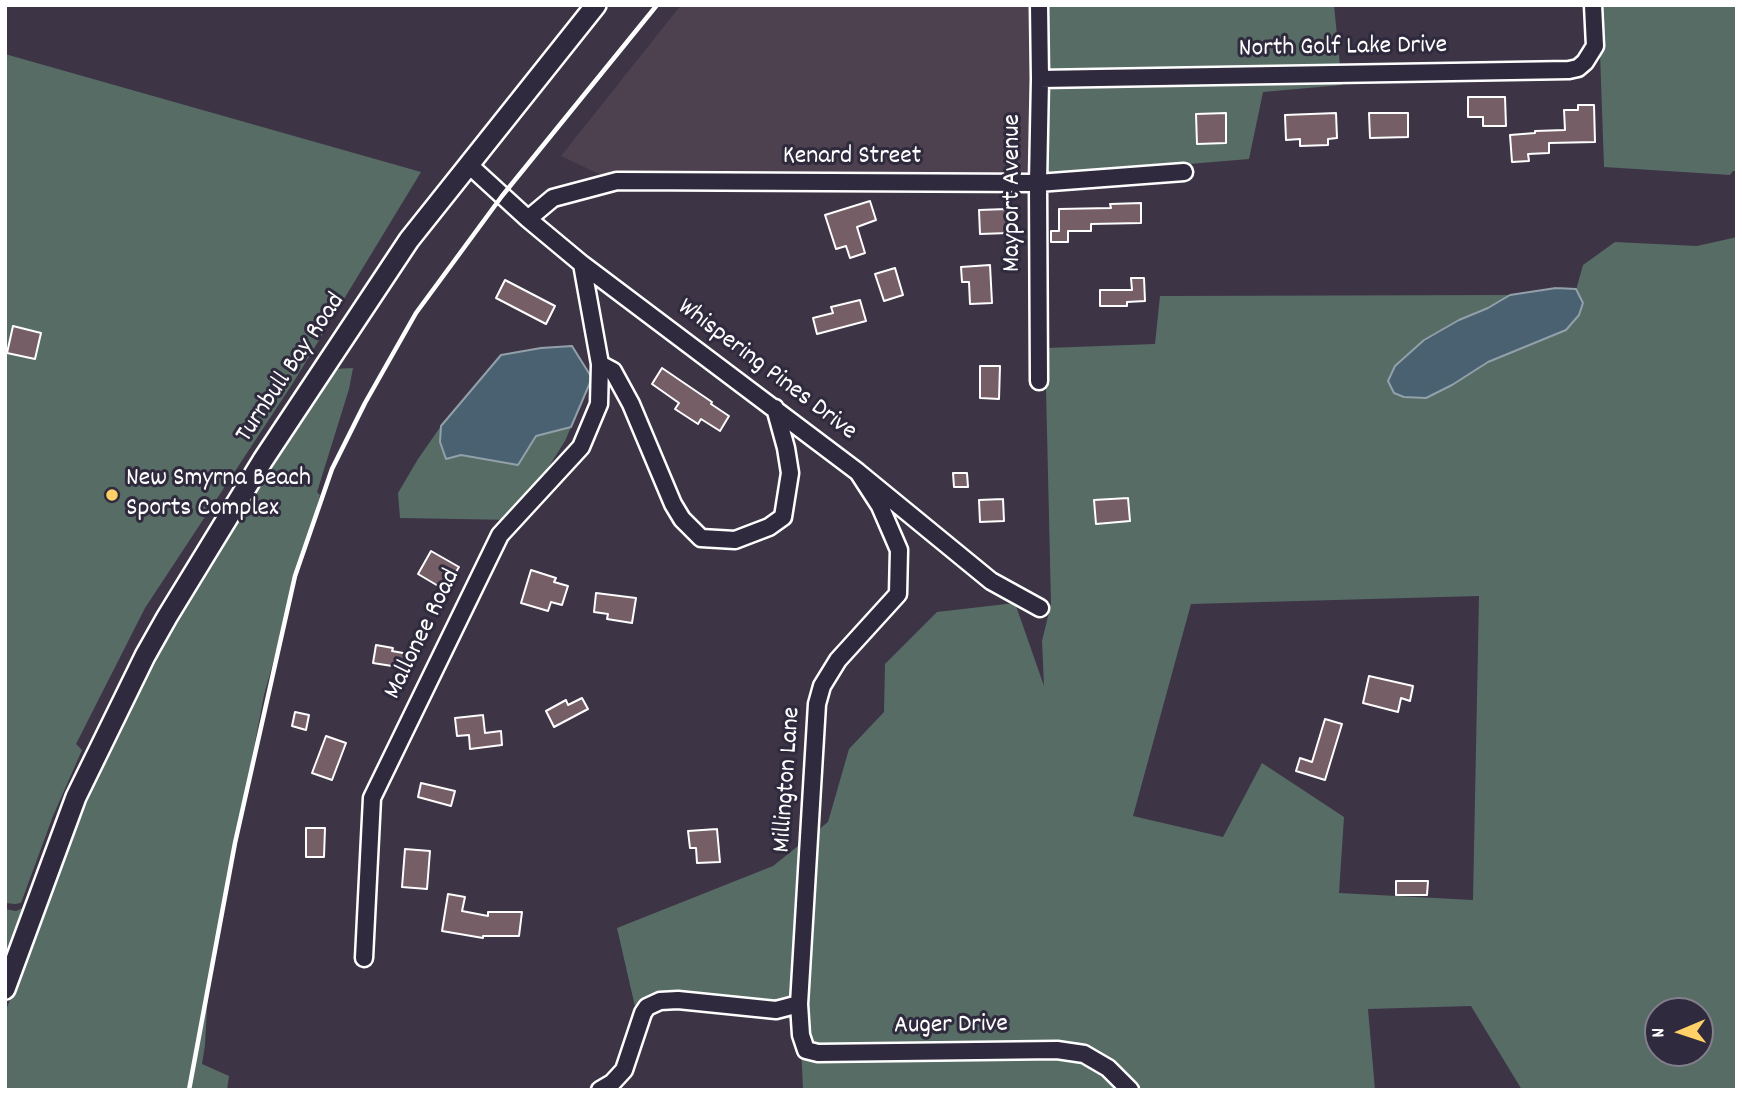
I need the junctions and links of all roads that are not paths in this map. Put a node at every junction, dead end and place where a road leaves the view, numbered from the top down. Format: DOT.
graph roads {
  1 [pos="596,5"];
  2 [pos="1039,5"];
  3 [pos="1593,5"];
  4 [pos="1040,79"];
  5 [pos="469,165"];
  6 [pos="1184,172"];
  7 [pos="1038,183"];
  8 [pos="528,219"];
  9 [pos="582,264"];
  10 [pos="600,364"];
  11 [pos="1039,381"];
  12 [pos="775,408"];
  13 [pos="859,472"];
  14 [pos="1040,608"];
  15 [pos="364,957"];
  16 [pos="5,989"];
  17 [pos="799,1004"];
  18 [pos="600,1090"];
  19 [pos="1130,1090"];
  1 -- 5 [label="street, Turnbull Bay Road"];
  2 -- 4 [label="street, Mayport Avenue"];
  3 -- 4 [label="street, North Golf Lake Drive"];
  4 -- 7 [label="street, Mayport Avenue"];
  5 -- 8 [label="street, Whispering Pines Drive"];
  5 -- 16 [label="street, Turnbull Bay Road"];
  6 -- 7 [label="street, Kenard Street"];
  7 -- 8 [label="street, Kenard Street"];
  7 -- 11 [label="street, Mayport Avenue"];
  8 -- 9 [label="street, Whispering Pines Drive"];
  9 -- 10 [label="street, Mallonee Road"];
  9 -- 12 [label="street, Whispering Pines Drive"];
  10 -- 12 [label="street"];
  10 -- 15 [label="street, Mallonee Road"];
  12 -- 13 [label="street, Whispering Pines Drive"];
  13 -- 14 [label="street, Whispering Pines Drive"];
  13 -- 17 [label="street, Millington Lane"];
  17 -- 18 [label="street"];
  17 -- 19 [label="street, Auger Drive"];
}
